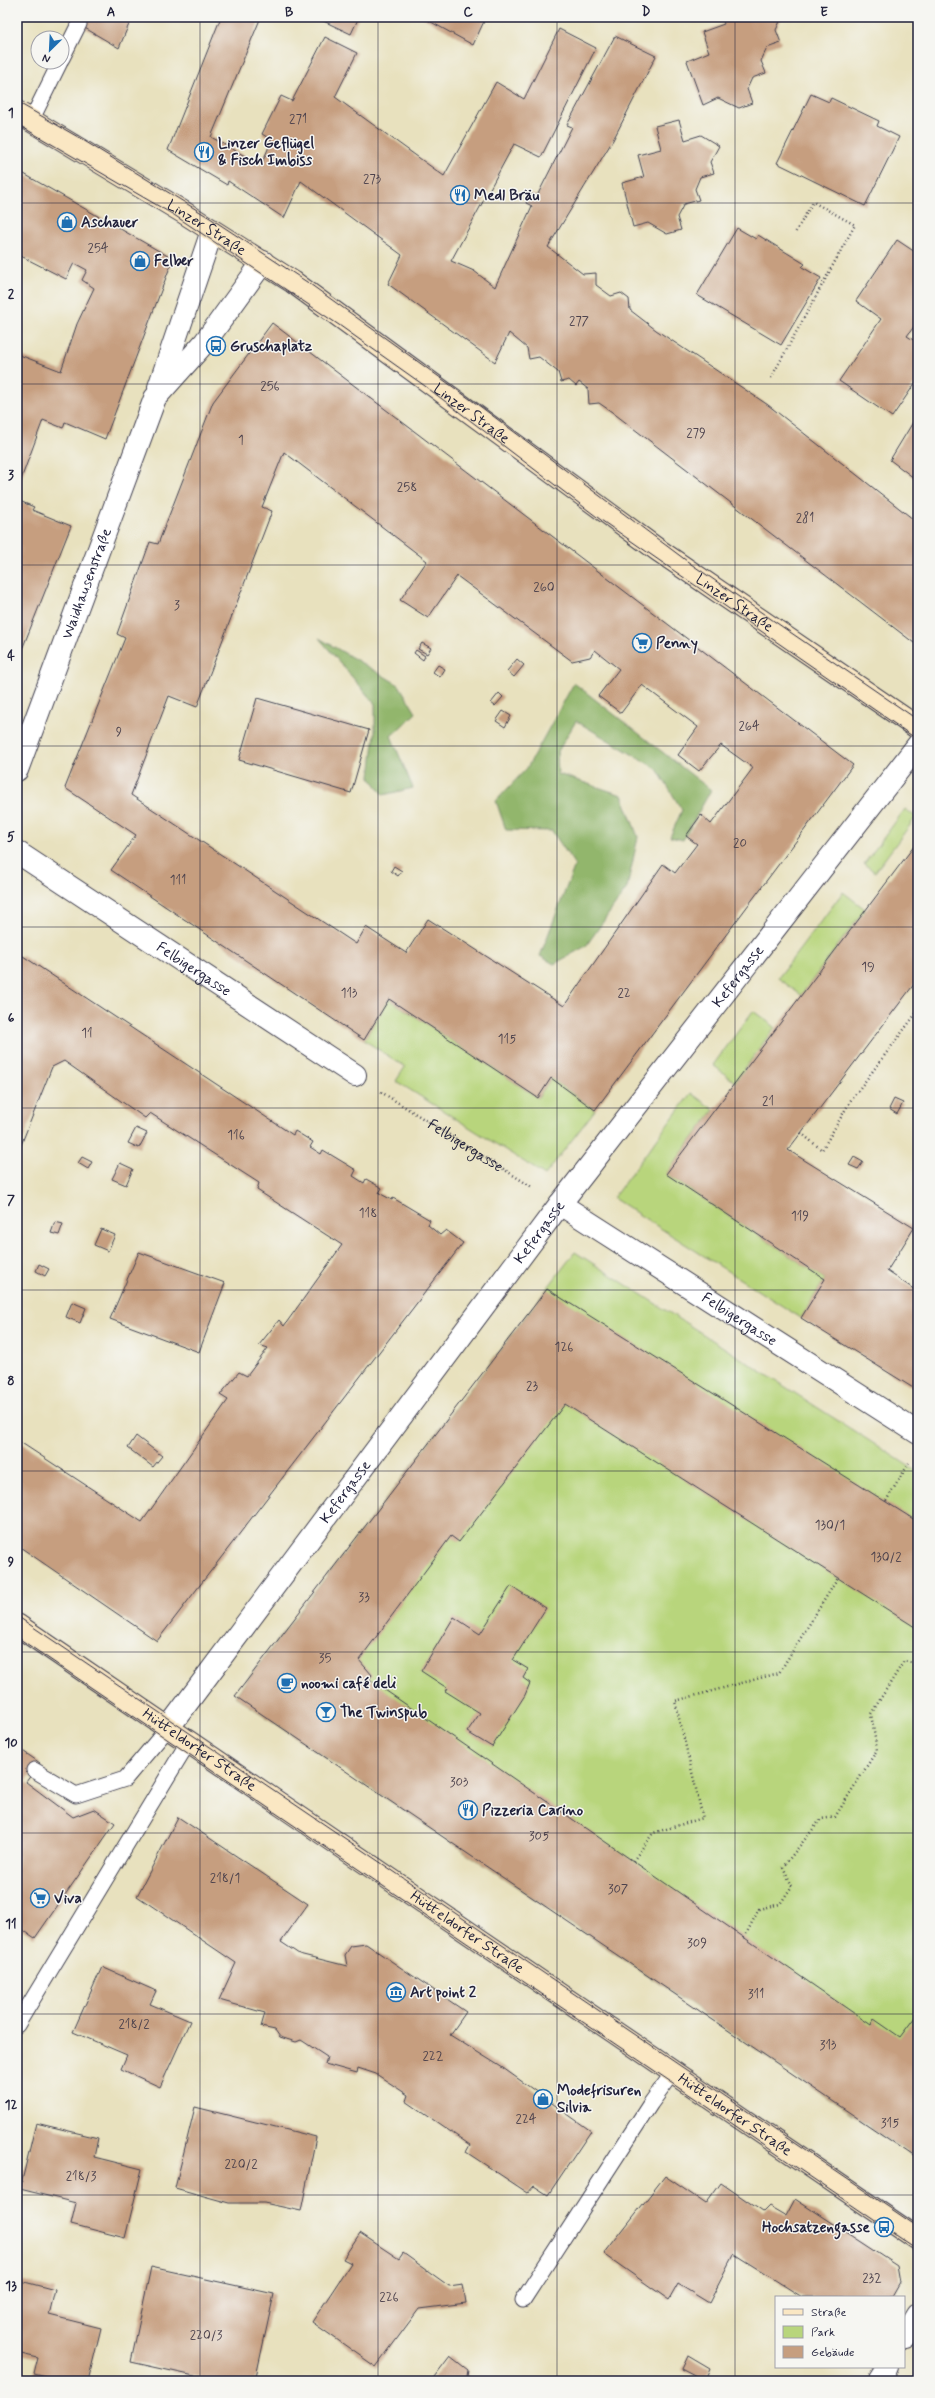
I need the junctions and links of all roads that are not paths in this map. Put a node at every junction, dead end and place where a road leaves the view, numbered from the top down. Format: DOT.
graph roads {
  1 [pos="79,24"];
  2 [pos="70,42"];
  3 [pos="55,70"];
  4 [pos="24,116"];
  5 [pos="212,231"];
  6 [pos="263,262"];
  7 [pos="155,398"];
  8 [pos="918,728"];
  9 [pos="918,745"];
  10 [pos="17,770"];
  11 [pos="17,852"];
  12 [pos="355,1075"];
  13 [pos="560,1204"];
  14 [pos="918,1433"];
  15 [pos="17,1625"];
  16 [pos="169,1727"];
  17 [pos="189,1741"];
  18 [pos="34,1770"];
  19 [pos="17,2025"];
  20 [pos="673,2073"];
  21 [pos="918,2239"];
  22 [pos="523,2300"];
  23 [pos="918,2314"];
  24 [pos="905,2336"];
  25 [pos="886,2368"];
  26 [pos="878,2381"];
  1 -- 2 [label="lane"];
  3 -- 4 [label="lane"];
  4 -- 5 [label="main road, Linzer Straße"];
  5 -- 6 [label="main road, Linzer Straße"];
  5 -- 7 [label="street, Waidhausenstraße"];
  6 -- 7 [label="street, Waidhausenstraße"];
  6 -- 8 [label="main road, Linzer Straße"];
  7 -- 10 [label="street, Waidhausenstraße"];
  9 -- 13 [label="street, Kefergasse"];
  11 -- 12 [label="street, Felbigergasse"];
  13 -- 14 [label="street, Felbigergasse"];
  13 -- 16 [label="street, Kefergasse"];
  15 -- 16 [label="main road, Hütteldorfer Straße"];
  16 -- 17 [label="main road, Hütteldorfer Straße"];
  16 -- 18 [label="lane"];
  17 -- 19 [label="lane"];
  17 -- 20 [label="main road, Hütteldorfer Straße"];
  20 -- 21 [label="main road, Hütteldorfer Straße"];
  20 -- 22 [label="lane"];
  23 -- 24 [label="street"];
  25 -- 26 [label="street"];
}
